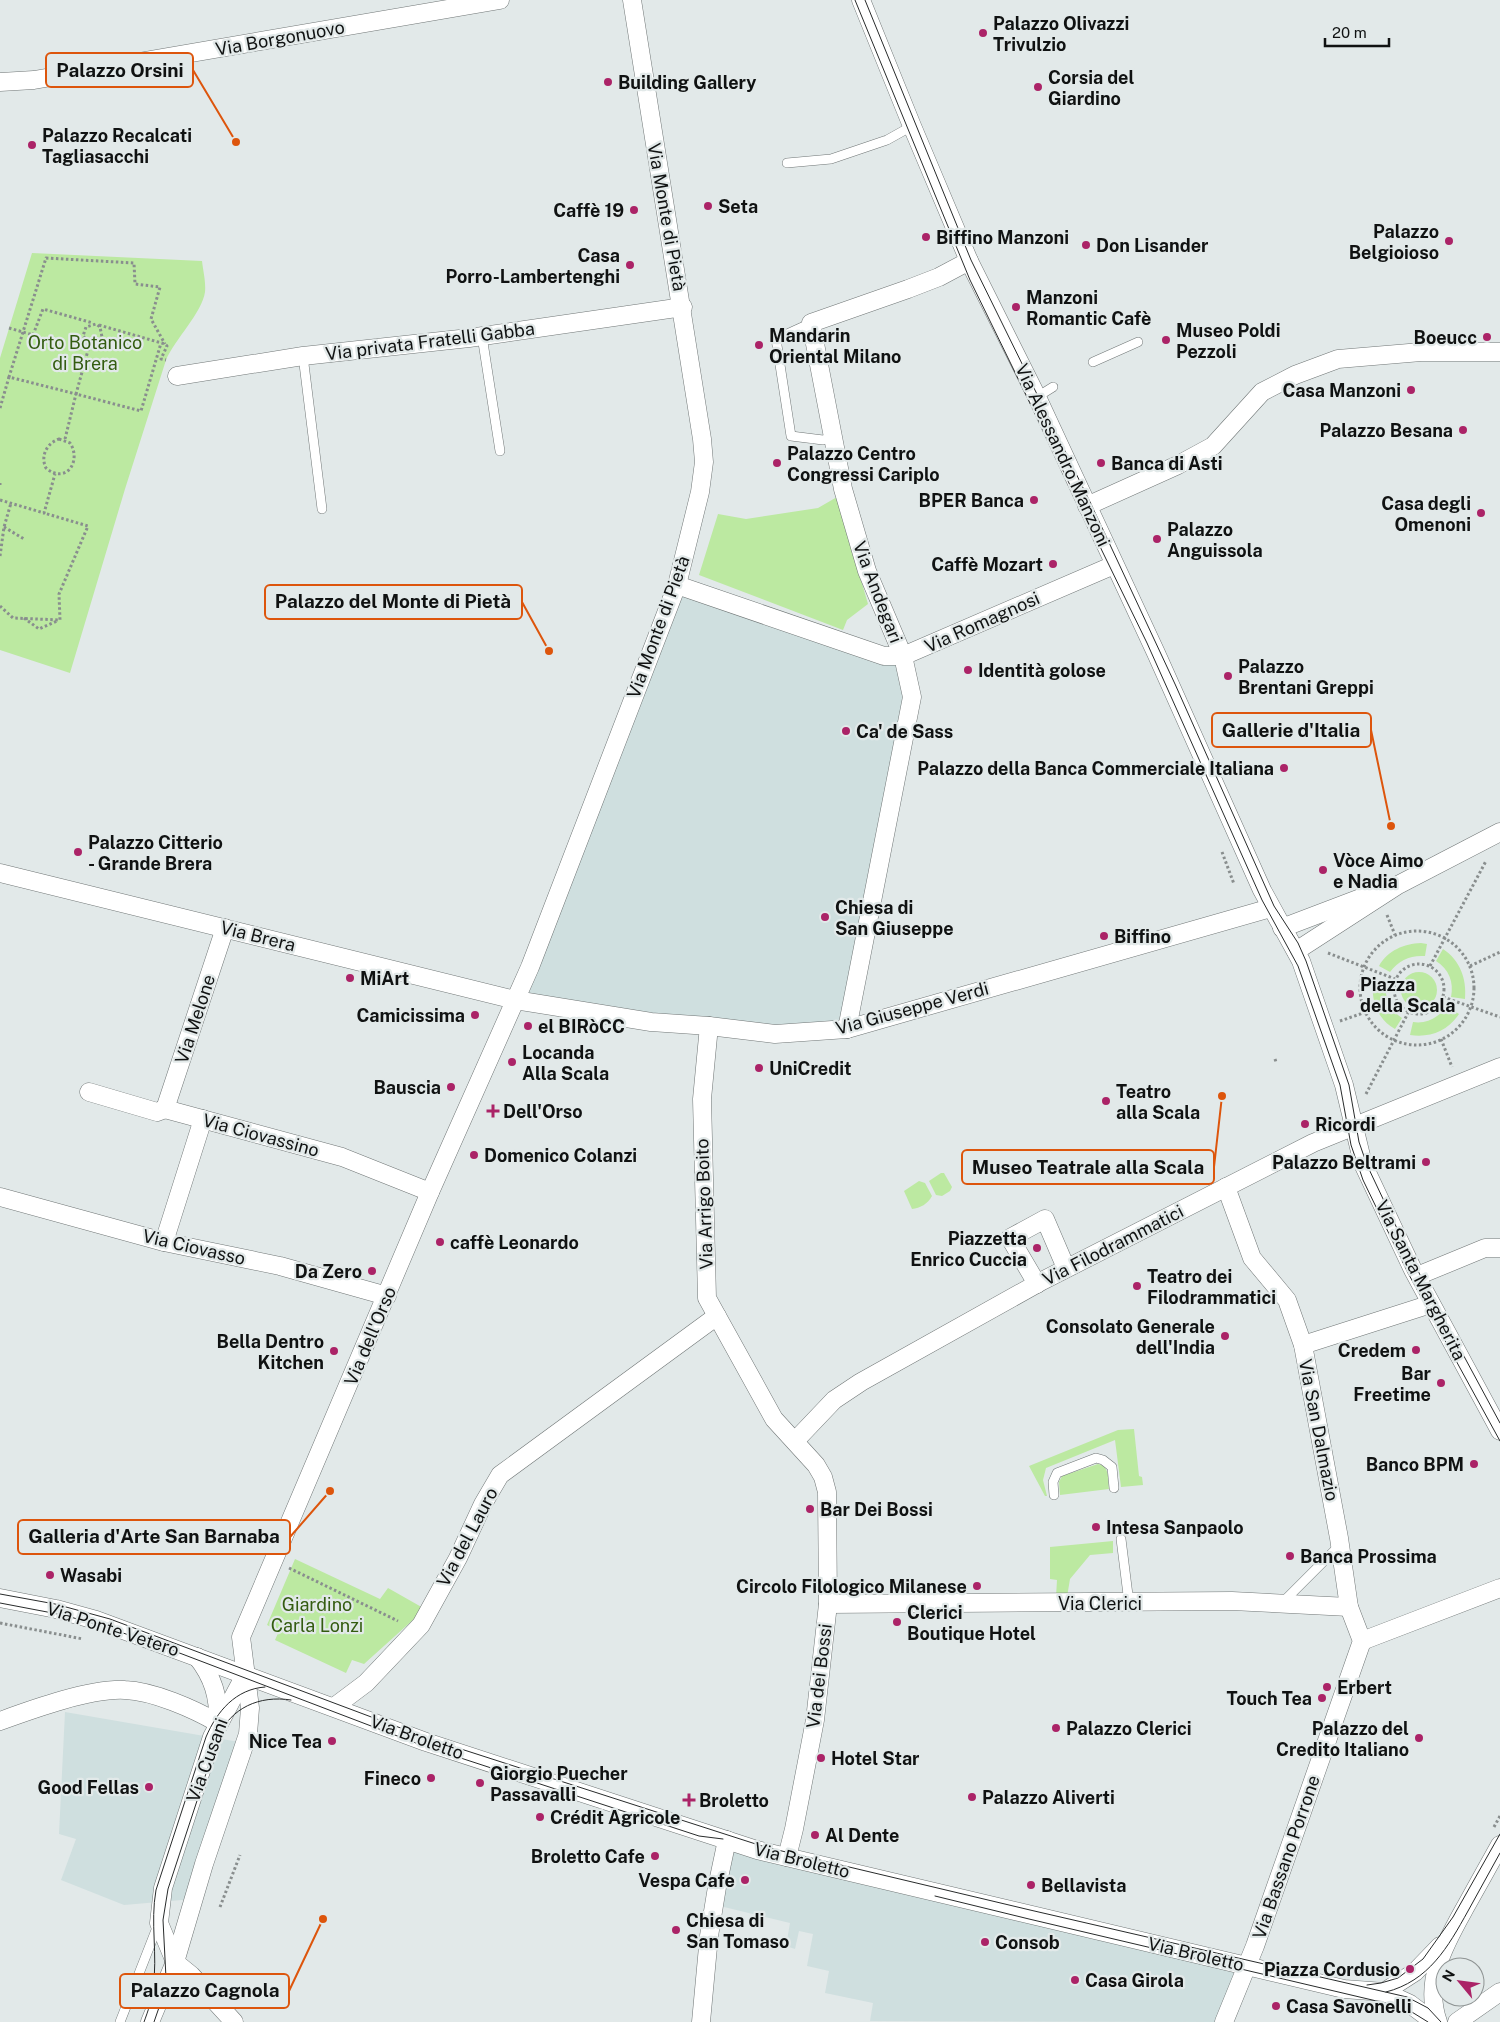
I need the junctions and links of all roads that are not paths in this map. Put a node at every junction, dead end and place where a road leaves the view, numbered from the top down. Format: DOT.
graph roads {
  1 [pos="500,0"];
  2 [pos="632,0"];
  3 [pos="861,0"];
  4 [pos="0,82"];
  5 [pos="912,126"];
  6 [pos="787,163"];
  7 [pos="969,261"];
  8 [pos="682,307"];
  9 [pos="811,323"];
  10 [pos="482,336"];
  11 [pos="1138,342"];
  12 [pos="1500,352"];
  13 [pos="303,356"];
  14 [pos="1093,362"];
  15 [pos="177,376"];
  16 [pos="1053,387"];
  17 [pos="1038,397"];
  18 [pos="833,437"];
  19 [pos="500,451"];
  20 [pos="1086,506"];
  21 [pos="322,509"];
  22 [pos="1114,565"];
  23 [pos="677,585"];
  24 [pos="903,656"];
  25 [pos="1493,836"];
  26 [pos="1,876"];
  27 [pos="1398,885"];
  28 [pos="1271,908"];
  29 [pos="225,928"];
  30 [pos="1282,928"];
  31 [pos="1296,951"];
  32 [pos="515,1000"];
  33 [pos="709,1026"];
  34 [pos="847,1029"];
  35 [pos="1500,1067"];
  36 [pos="89,1092"];
  37 [pos="165,1110"];
  38 [pos="203,1119"];
  39 [pos="1353,1126"];
  40 [pos="1226,1186"];
  41 [pos="430,1192"];
  42 [pos="0,1197"];
  43 [pos="164,1242"];
  44 [pos="1500,1248"];
  45 [pos="1066,1268"];
  46 [pos="1417,1276"];
  47 [pos="1037,1284"];
  48 [pos="387,1296"];
  49 [pos="1431,1304"];
  50 [pos="717,1316"];
  51 [pos="1303,1345"];
  52 [pos="1500,1431"];
  53 [pos="794,1441"];
  54 [pos="1114,1488"];
  55 [pos="827,1492"];
  56 [pos="1054,1495"];
  57 [pos="1121,1539"];
  58 [pos="1340,1545"];
  59 [pos="1500,1588"];
  60 [pos="0,1598"];
  61 [pos="1129,1603"];
  62 [pos="1282,1603"];
  63 [pos="828,1604"];
  64 [pos="1349,1607"];
  65 [pos="1362,1641"];
  66 [pos="197,1657"];
  67 [pos="245,1676"];
  68 [pos="334,1708"];
  69 [pos="0,1721"];
  70 [pos="218,1723"];
  71 [pos="727,1840"];
  72 [pos="1500,1845"];
  73 [pos="787,1857"];
  74 [pos="1459,1919"];
  75 [pos="159,1922"];
  76 [pos="174,1962"];
  77 [pos="1248,1966"];
  78 [pos="1379,1992"];
  79 [pos="1500,1992"];
  80 [pos="120,2022"];
  81 [pos="150,2022"];
  82 [pos="234,2022"];
  83 [pos="701,2022"];
  84 [pos="1224,2022"];
  85 [pos="1436,2022"];
  86 [pos="1457,2022"];
  1 -- 4 [label="street, Via Borgonuovo"];
  2 -- 8 [label="street, Via Monte di Pietà"];
  3 -- 5 [label="street, Via Alessandro Manzoni"];
  5 -- 6 [label="lane"];
  5 -- 7 [label="street, Via Alessandro Manzoni"];
  7 -- 9 [label="street"];
  7 -- 17 [label="street, Via Alessandro Manzoni"];
  8 -- 10 [label="street, Via privata Fratelli Gabba"];
  8 -- 23 [label="street, Via Monte di Pietà"];
  9 -- 18 [label="street, Via Andegari"];
  9 -- 18 [label="lane"];
  10 -- 13 [label="street, Via privata Fratelli Gabba"];
  10 -- 19 [label="lane"];
  11 -- 14 [label="lane"];
  12 -- 20 [label="street"];
  13 -- 15 [label="street, Via privata Fratelli Gabba"];
  13 -- 21 [label="lane"];
  16 -- 17 [label="lane"];
  17 -- 20 [label="street, Via Alessandro Manzoni"];
  18 -- 24 [label="street, Via Andegari"];
  20 -- 22 [label="street, Via Alessandro Manzoni"];
  22 -- 24 [label="street, Via Romagnosi"];
  22 -- 28 [label="street, Via Alessandro Manzoni"];
  23 -- 24 [label="street, Via Romagnosi"];
  23 -- 32 [label="street, Via Monte di Pietà"];
  24 -- 34 [label="street, Via Andegari"];
  25 -- 27 [label="street"];
  26 -- 29 [label="street, Via Brera"];
  27 -- 30 [label="street"];
  27 -- 31 [label="street"];
  28 -- 30 [label="street"];
  28 -- 34 [label="street, Via Giuseppe Verdi"];
  29 -- 32 [label="street, Via Brera"];
  29 -- 37 [label="street, Via Melone"];
  30 -- 31 [label="street"];
  31 -- 39 [label="street"];
  32 -- 33 [label="street, Via Giuseppe Verdi"];
  32 -- 41 [label="street, Via dell'Orso"];
  33 -- 34 [label="street, Via Giuseppe Verdi"];
  33 -- 50 [label="street, Via Arrigo Boito"];
  35 -- 39 [label="street"];
  36 -- 37 [label="street, Via Ciovassino"];
  37 -- 38 [label="street, Via Ciovassino"];
  38 -- 41 [label="street, Via Ciovassino"];
  38 -- 43 [label="street"];
  39 -- 40 [label="street, Via Filodrammatici"];
  39 -- 46 [label="street, Via Santa Margherita"];
  40 -- 45 [label="street, Via Filodrammatici"];
  40 -- 51 [label="street, Via San Dalmazio"];
  41 -- 48 [label="street, Via dell'Orso"];
  42 -- 43 [label="street, Via Ciovasso"];
  43 -- 48 [label="street, Via Ciovasso"];
  44 -- 46 [label="street"];
  45 -- 47 [label="street, Via Filodrammatici"];
  45 -- 47 [label="street"];
  46 -- 49 [label="street, Via Santa Margherita"];
  47 -- 53 [label="street, Via Filodrammatici"];
  48 -- 67 [label="street, Via dell'Orso"];
  49 -- 51 [label="street"];
  49 -- 52 [label="street, Via Santa Margherita"];
  50 -- 53 [label="street, Via Arrigo Boito"];
  50 -- 68 [label="street, Via del Lauro"];
  51 -- 58 [label="street, Via San Dalmazio"];
  53 -- 55 [label="street, Via Arrigo Boito"];
  54 -- 56 [label="lane"];
  55 -- 63 [label="street, Via dei Bossi"];
  57 -- 61 [label="lane"];
  58 -- 62 [label="lane"];
  58 -- 64 [label="street, Via San Dalmazio"];
  59 -- 65 [label="street"];
  60 -- 66 [label="street, Via Ponte Vetero"];
  61 -- 62 [label="street, Via Clerici"];
  61 -- 63 [label="street, Via Clerici"];
  62 -- 64 [label="street, Via Clerici"];
  63 -- 73 [label="street, Via dei Bossi"];
  64 -- 65 [label="street"];
  65 -- 77 [label="street, Via Bassano Porrone"];
  66 -- 67 [label="street, Via Ponte Vetero"];
  66 -- 70 [label="street, Via Ponte Vetero"];
  67 -- 68 [label="street, Via Broletto"];
  67 -- 70 [label="street, Via Cusani"];
  67 -- 76 [label="street, Via Cusani"];
  68 -- 71 [label="street, Via Broletto"];
  69 -- 70 [label="street"];
  70 -- 75 [label="street, Via Cusani"];
  71 -- 73 [label="street, Via Broletto"];
  71 -- 83 [label="street"];
  72 -- 74 [label="street"];
  73 -- 77 [label="street, Via Broletto"];
  74 -- 78 [label="street"];
  74 -- 85 [label="street"];
  75 -- 76 [label="street, Via Cusani"];
  75 -- 80 [label="lane"];
  76 -- 81 [label="street, Via Cusani"];
  76 -- 82 [label="street"];
  77 -- 78 [label="street, Via Broletto"];
  77 -- 84 [label="street, Via Bassano Porrone"];
  78 -- 85 [label="street"];
  79 -- 86 [label="street"];
}
